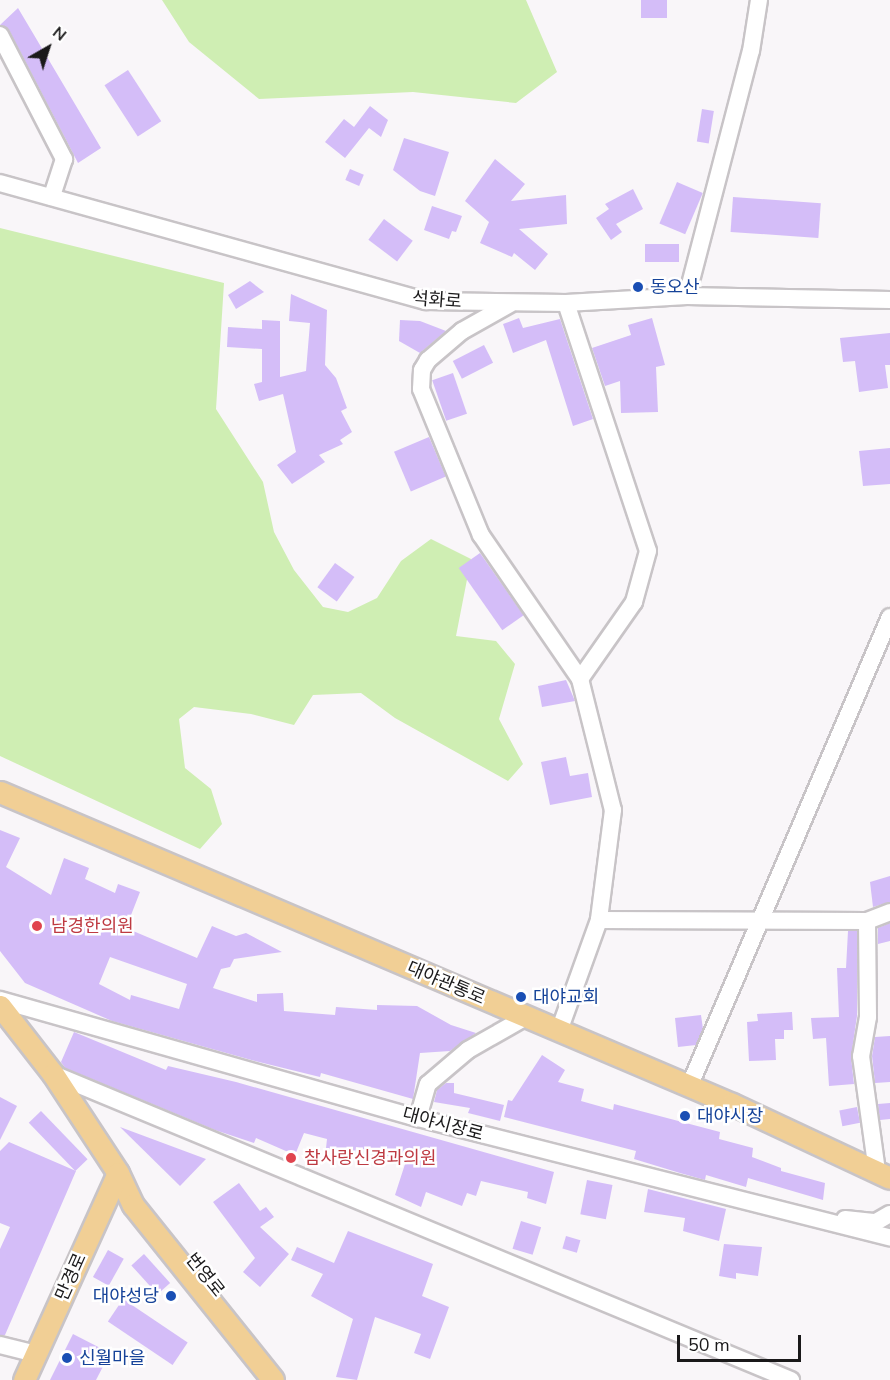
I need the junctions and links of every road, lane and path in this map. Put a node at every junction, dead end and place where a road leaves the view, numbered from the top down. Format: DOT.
graph roads {
  1 [pos="759,0"];
  2 [pos="0,35"];
  3 [pos="0,183"];
  4 [pos="52,197"];
  5 [pos="687,296"];
  6 [pos="890,300"];
  7 [pos="513,302"];
  8 [pos="566,303"];
  9 [pos="890,617"];
  10 [pos="580,679"];
  11 [pos="0,792"];
  12 [pos="890,912"];
  13 [pos="599,920"];
  14 [pos="761,921"];
  15 [pos="867,921"];
  16 [pos="0,1000"];
  17 [pos="0,1006"];
  18 [pos="526,1017"];
  19 [pos="559,1031"];
  20 [pos="53,1074"];
  21 [pos="689,1087"];
  22 [pos="418,1118"];
  23 [pos="118,1173"];
  24 [pos="884,1175"];
  25 [pos="778,1210"];
  26 [pos="890,1214"];
  27 [pos="890,1237"];
  28 [pos="0,1345"];
  29 [pos="36,1354"];
  30 [pos="24,1380"];
  31 [pos="273,1380"];
  32 [pos="290,1380"];
  33 [pos="791,1380"];
  1 -- 5 [label="street"];
  2 -- 4 [label="street"];
  3 -- 4 [label="street, 석화로"];
  4 -- 7 [label="street, 석화로"];
  5 -- 6 [label="street, 석화로"];
  5 -- 8 [label="street, 석화로"];
  7 -- 8 [label="street, 석화로"];
  7 -- 10 [label="street"];
  8 -- 10 [label="street"];
  9 -- 14 [label="street"];
  10 -- 13 [label="street"];
  11 -- 18 [label="main road, 대야관통로"];
  12 -- 15 [label="street"];
  13 -- 14 [label="street"];
  13 -- 19 [label="street"];
  14 -- 15 [label="street"];
  14 -- 21 [label="street"];
  15 -- 24 [label="street"];
  16 -- 22 [label="street, 대야시장로"];
  17 -- 20 [label="main road, 번영로"];
  18 -- 19 [label="main road, 대야관통로"];
  18 -- 22 [label="street"];
  19 -- 21 [label="main road, 대야관통로"];
  20 -- 23 [label="main road, 번영로"];
  20 -- 33 [label="street"];
  21 -- 24 [label="main road, 대야관통로"];
  22 -- 25 [label="street, 대야시장로"];
  23 -- 29 [label="main road, 만경로"];
  23 -- 31 [label="main road, 번영로"];
  23 -- 32 [label="main road, 번영로"];
  25 -- 26 [label="street"];
  25 -- 27 [label="street, 대야시장로"];
  28 -- 29 [label="street"];
  29 -- 30 [label="main road, 만경로"];
}
